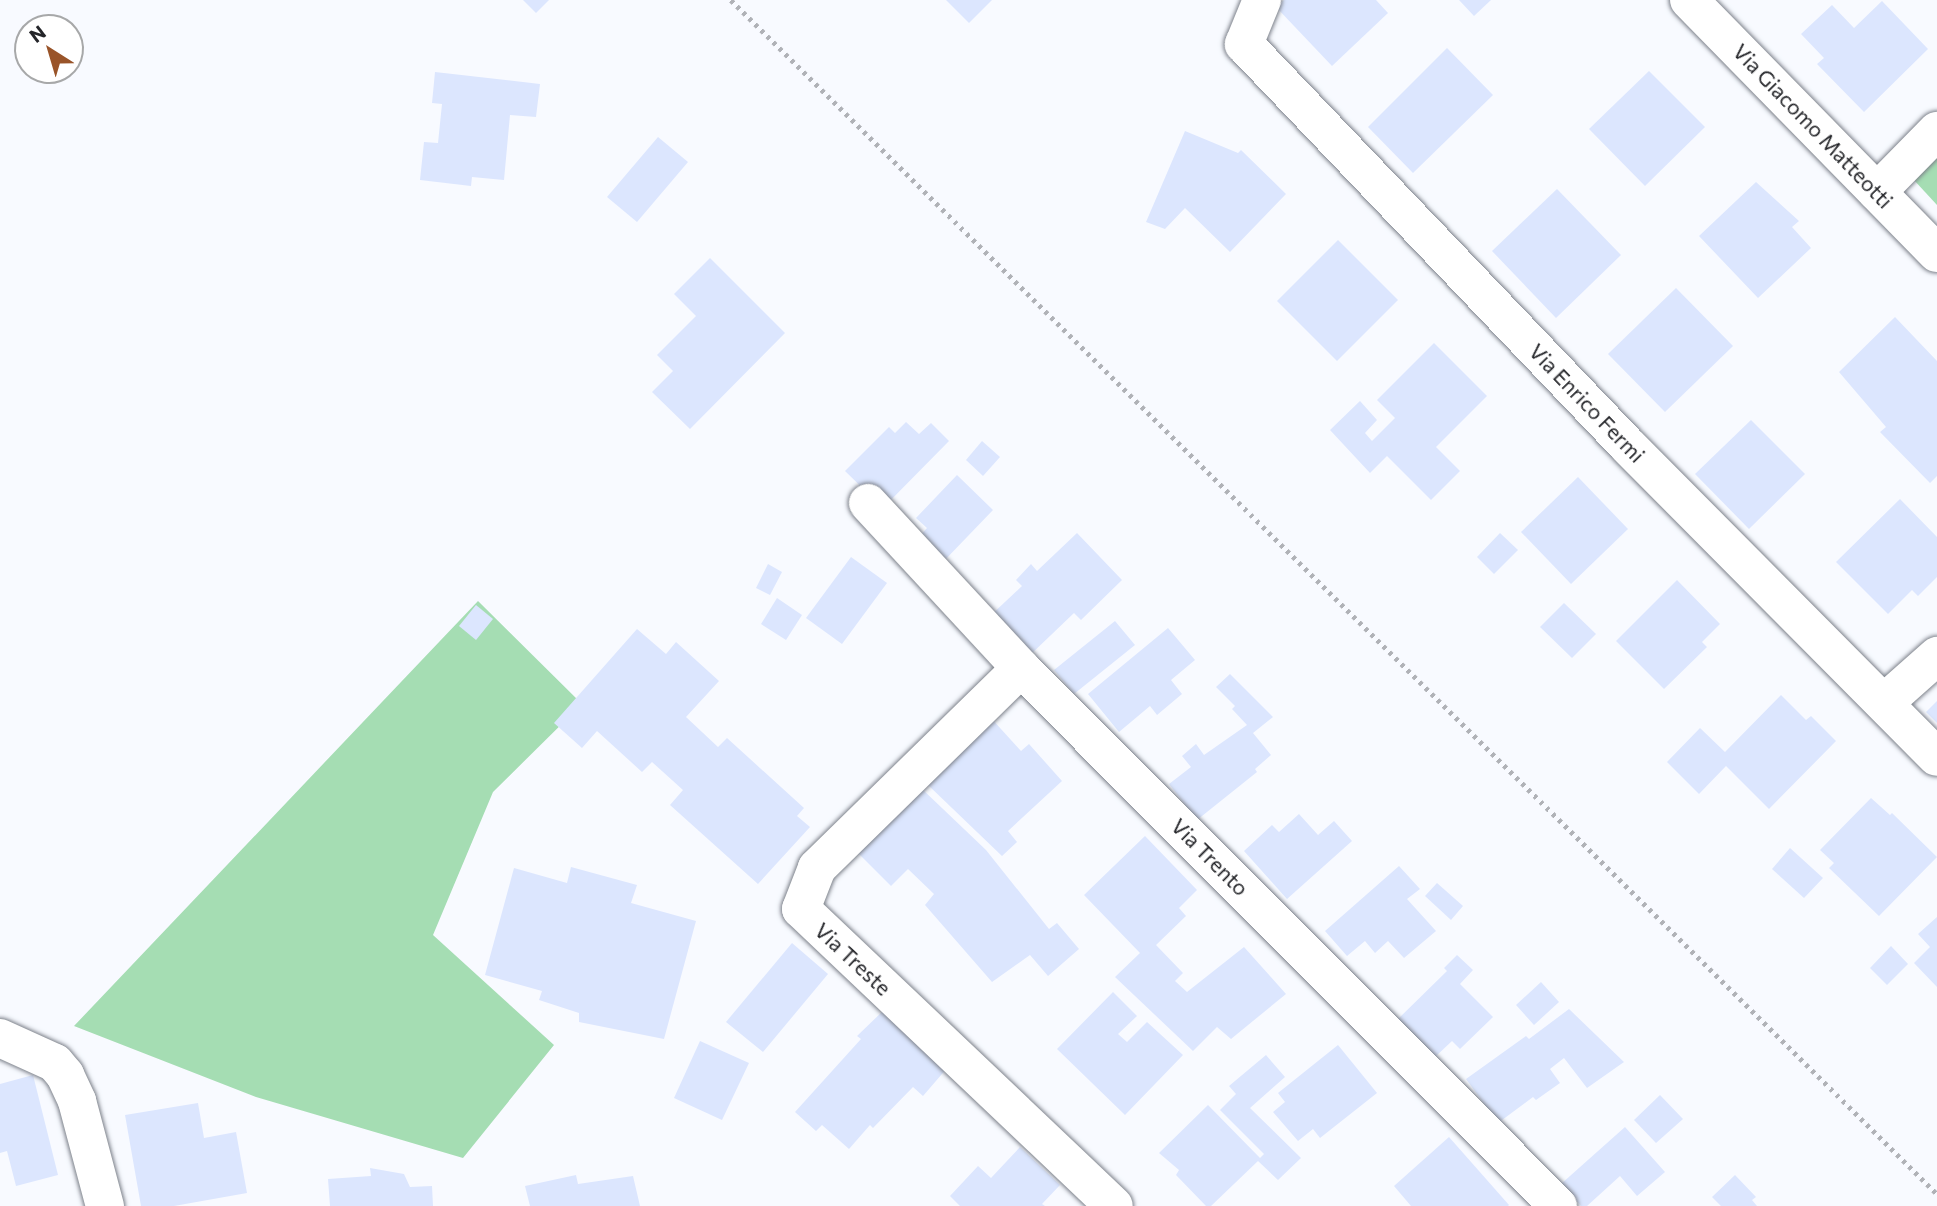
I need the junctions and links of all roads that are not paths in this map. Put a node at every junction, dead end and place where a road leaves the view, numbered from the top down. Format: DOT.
graph roads {
  1 [pos="1262,0"];
  2 [pos="1689,0"];
  3 [pos="1937,131"];
  4 [pos="1877,192"];
  5 [pos="1937,253"];
  6 [pos="868,503"];
  7 [pos="1937,656"];
  8 [pos="1021,668"];
  9 [pos="1884,703"];
  10 [pos="1937,757"];
  11 [pos="0,1038"];
  12 [pos="105,1206"];
  13 [pos="1114,1206"];
  14 [pos="1558,1206"];
  1 -- 9 [label="street, Via Enrico Fermi"];
  2 -- 4 [label="street, Via Giacomo Matteotti"];
  3 -- 4 [label="street"];
  4 -- 5 [label="street, Via Giacomo Matteotti"];
  6 -- 8 [label="street, Via Trento"];
  7 -- 9 [label="street"];
  8 -- 13 [label="street, Via Treste"];
  8 -- 14 [label="street, Via Trento"];
  9 -- 10 [label="street, Via Enrico Fermi"];
  11 -- 12 [label="street"];
}
